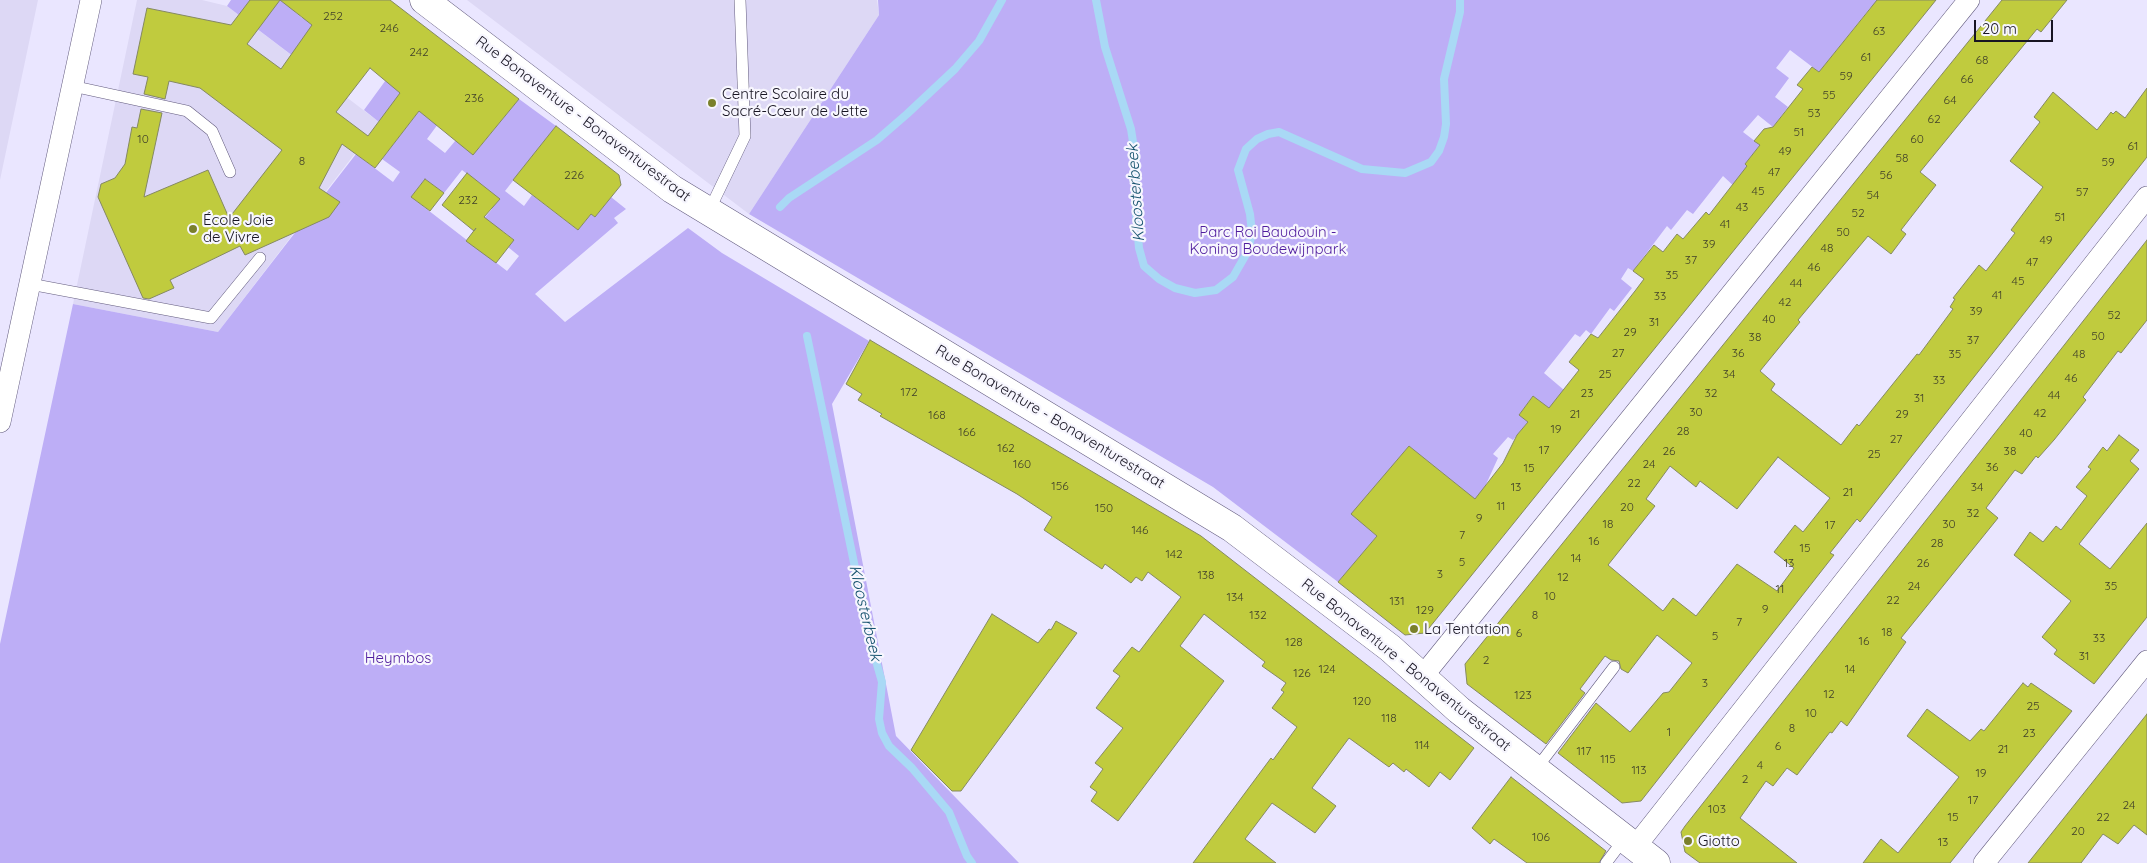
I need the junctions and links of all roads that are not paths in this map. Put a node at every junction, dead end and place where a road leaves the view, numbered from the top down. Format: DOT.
graph roads {
  1 [pos="91,0"];
  2 [pos="424,0"];
  3 [pos="740,0"];
  4 [pos="1969,0"];
  5 [pos="72,86"];
  6 [pos="230,172"];
  7 [pos="2147,197"];
  8 [pos="709,212"];
  9 [pos="260,258"];
  10 [pos="30,284"];
  11 [pos="0,422"];
  12 [pos="2147,661"];
  13 [pos="1614,667"];
  14 [pos="1422,677"];
  15 [pos="1536,770"];
  16 [pos="1639,849"];
  17 [pos="1606,863"];
  18 [pos="1984,863"];
  1 -- 5 [label="street"];
  2 -- 8 [label="street, Rue Bonaventure - Bonaventurestraat"];
  3 -- 8 [label="lane"];
  4 -- 14 [label="street"];
  5 -- 6 [label="lane"];
  5 -- 10 [label="street"];
  7 -- 16 [label="street"];
  8 -- 14 [label="street, Rue Bonaventure - Bonaventurestraat"];
  9 -- 10 [label="lane"];
  10 -- 11 [label="street"];
  12 -- 18 [label="street"];
  13 -- 15 [label="lane"];
  14 -- 15 [label="street, Rue Bonaventure - Bonaventurestraat"];
  15 -- 16 [label="street, Rue Bonaventure - Bonaventurestraat"];
  16 -- 17 [label="lane"];
}
